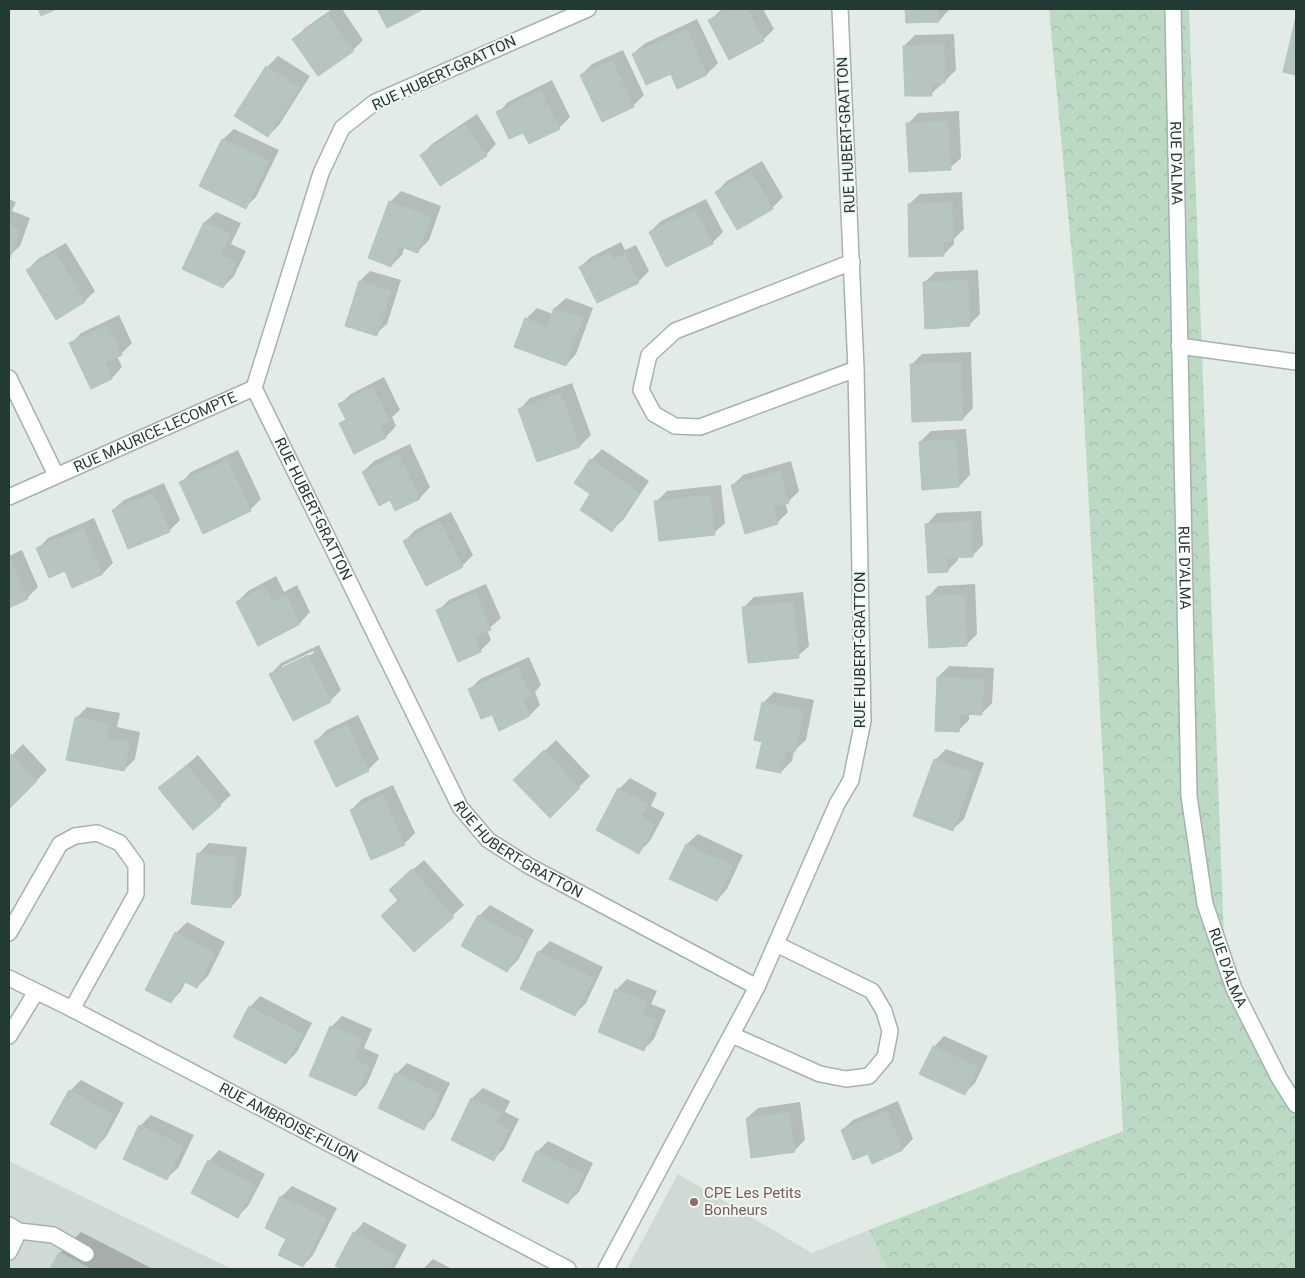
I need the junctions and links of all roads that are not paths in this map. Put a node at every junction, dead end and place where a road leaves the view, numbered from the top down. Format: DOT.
graph roads {
  1 [pos="588,9"];
  2 [pos="840,9"];
  3 [pos="1173,9"];
  4 [pos="852,262"];
  5 [pos="1179,346"];
  6 [pos="1296,362"];
  7 [pos="856,369"];
  8 [pos="9,378"];
  9 [pos="254,388"];
  10 [pos="56,475"];
  11 [pos="9,496"];
  12 [pos="9,933"];
  13 [pos="776,944"];
  14 [pos="9,978"];
  15 [pos="757,987"];
  16 [pos="36,992"];
  17 [pos="72,1009"];
  18 [pos="732,1035"];
  19 [pos="9,1036"];
  20 [pos="1296,1105"];
  21 [pos="14,1228"];
  22 [pos="9,1252"];
  23 [pos="86,1254"];
  24 [pos="568,1269"];
  25 [pos="606,1269"];
  1 -- 9 [label="street, RUE HUBERT-GRATTON"];
  2 -- 4 [label="street, RUE HUBERT-GRATTON"];
  3 -- 5 [label="street, RUE D'ALMA"];
  4 -- 7 [label="street, RUE HUBERT-GRATTON"];
  4 -- 7 [label="street"];
  5 -- 6 [label="street"];
  5 -- 20 [label="street, RUE D'ALMA"];
  7 -- 13 [label="street, RUE HUBERT-GRATTON"];
  8 -- 10 [label="street, RUE MAURICE-LECOMPTE"];
  9 -- 10 [label="street, RUE MAURICE-LECOMPTE"];
  9 -- 15 [label="street, RUE HUBERT-GRATTON"];
  10 -- 11 [label="street, RUE MAURICE-LECOMPTE"];
  12 -- 17 [label="street"];
  13 -- 15 [label="street, RUE HUBERT-GRATTON"];
  13 -- 18 [label="street"];
  14 -- 16 [label="street, RUE AMBROISE-FILION"];
  15 -- 18 [label="street, RUE HUBERT-GRATTON"];
  16 -- 17 [label="street, RUE AMBROISE-FILION"];
  16 -- 19 [label="street"];
  17 -- 24 [label="street, RUE AMBROISE-FILION"];
  18 -- 25 [label="street, RUE HUBERT-GRATTON"];
  21 -- 22 [label="street"];
  21 -- 23 [label="street"];
}
